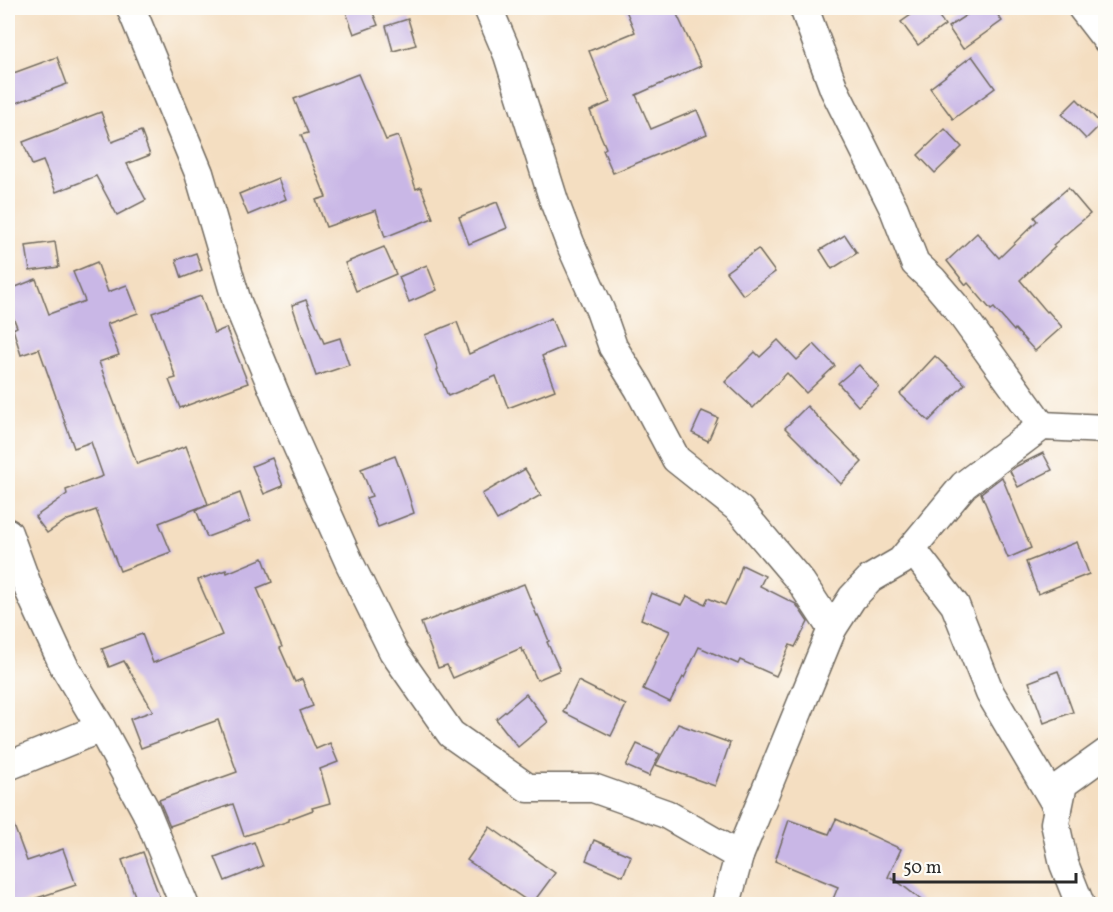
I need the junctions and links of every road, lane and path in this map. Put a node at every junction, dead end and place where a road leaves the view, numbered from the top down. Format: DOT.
graph roads {
  1 [pos="131,8"];
  2 [pos="488,8"];
  3 [pos="804,8"];
  4 [pos="1082,8"];
  5 [pos="1106,39"];
  6 [pos="1042,426"];
  7 [pos="1106,429"];
  8 [pos="8,533"];
  9 [pos="912,549"];
  10 [pos="832,628"];
  11 [pos="101,728"];
  12 [pos="1106,753"];
  13 [pos="8,766"];
  14 [pos="1058,808"];
  15 [pos="739,856"];
  16 [pos="184,904"];
  17 [pos="726,904"];
  18 [pos="1080,904"];
  1 -- 15 [label="street"];
  2 -- 10 [label="street"];
  3 -- 6 [label="street"];
  4 -- 5 [label="street"];
  6 -- 7 [label="street"];
  6 -- 9 [label="street"];
  8 -- 11 [label="street"];
  9 -- 10 [label="street"];
  9 -- 14 [label="street"];
  10 -- 15 [label="street"];
  11 -- 13 [label="street"];
  11 -- 16 [label="street"];
  12 -- 14 [label="street"];
  14 -- 18 [label="street"];
  15 -- 17 [label="street"];
}
